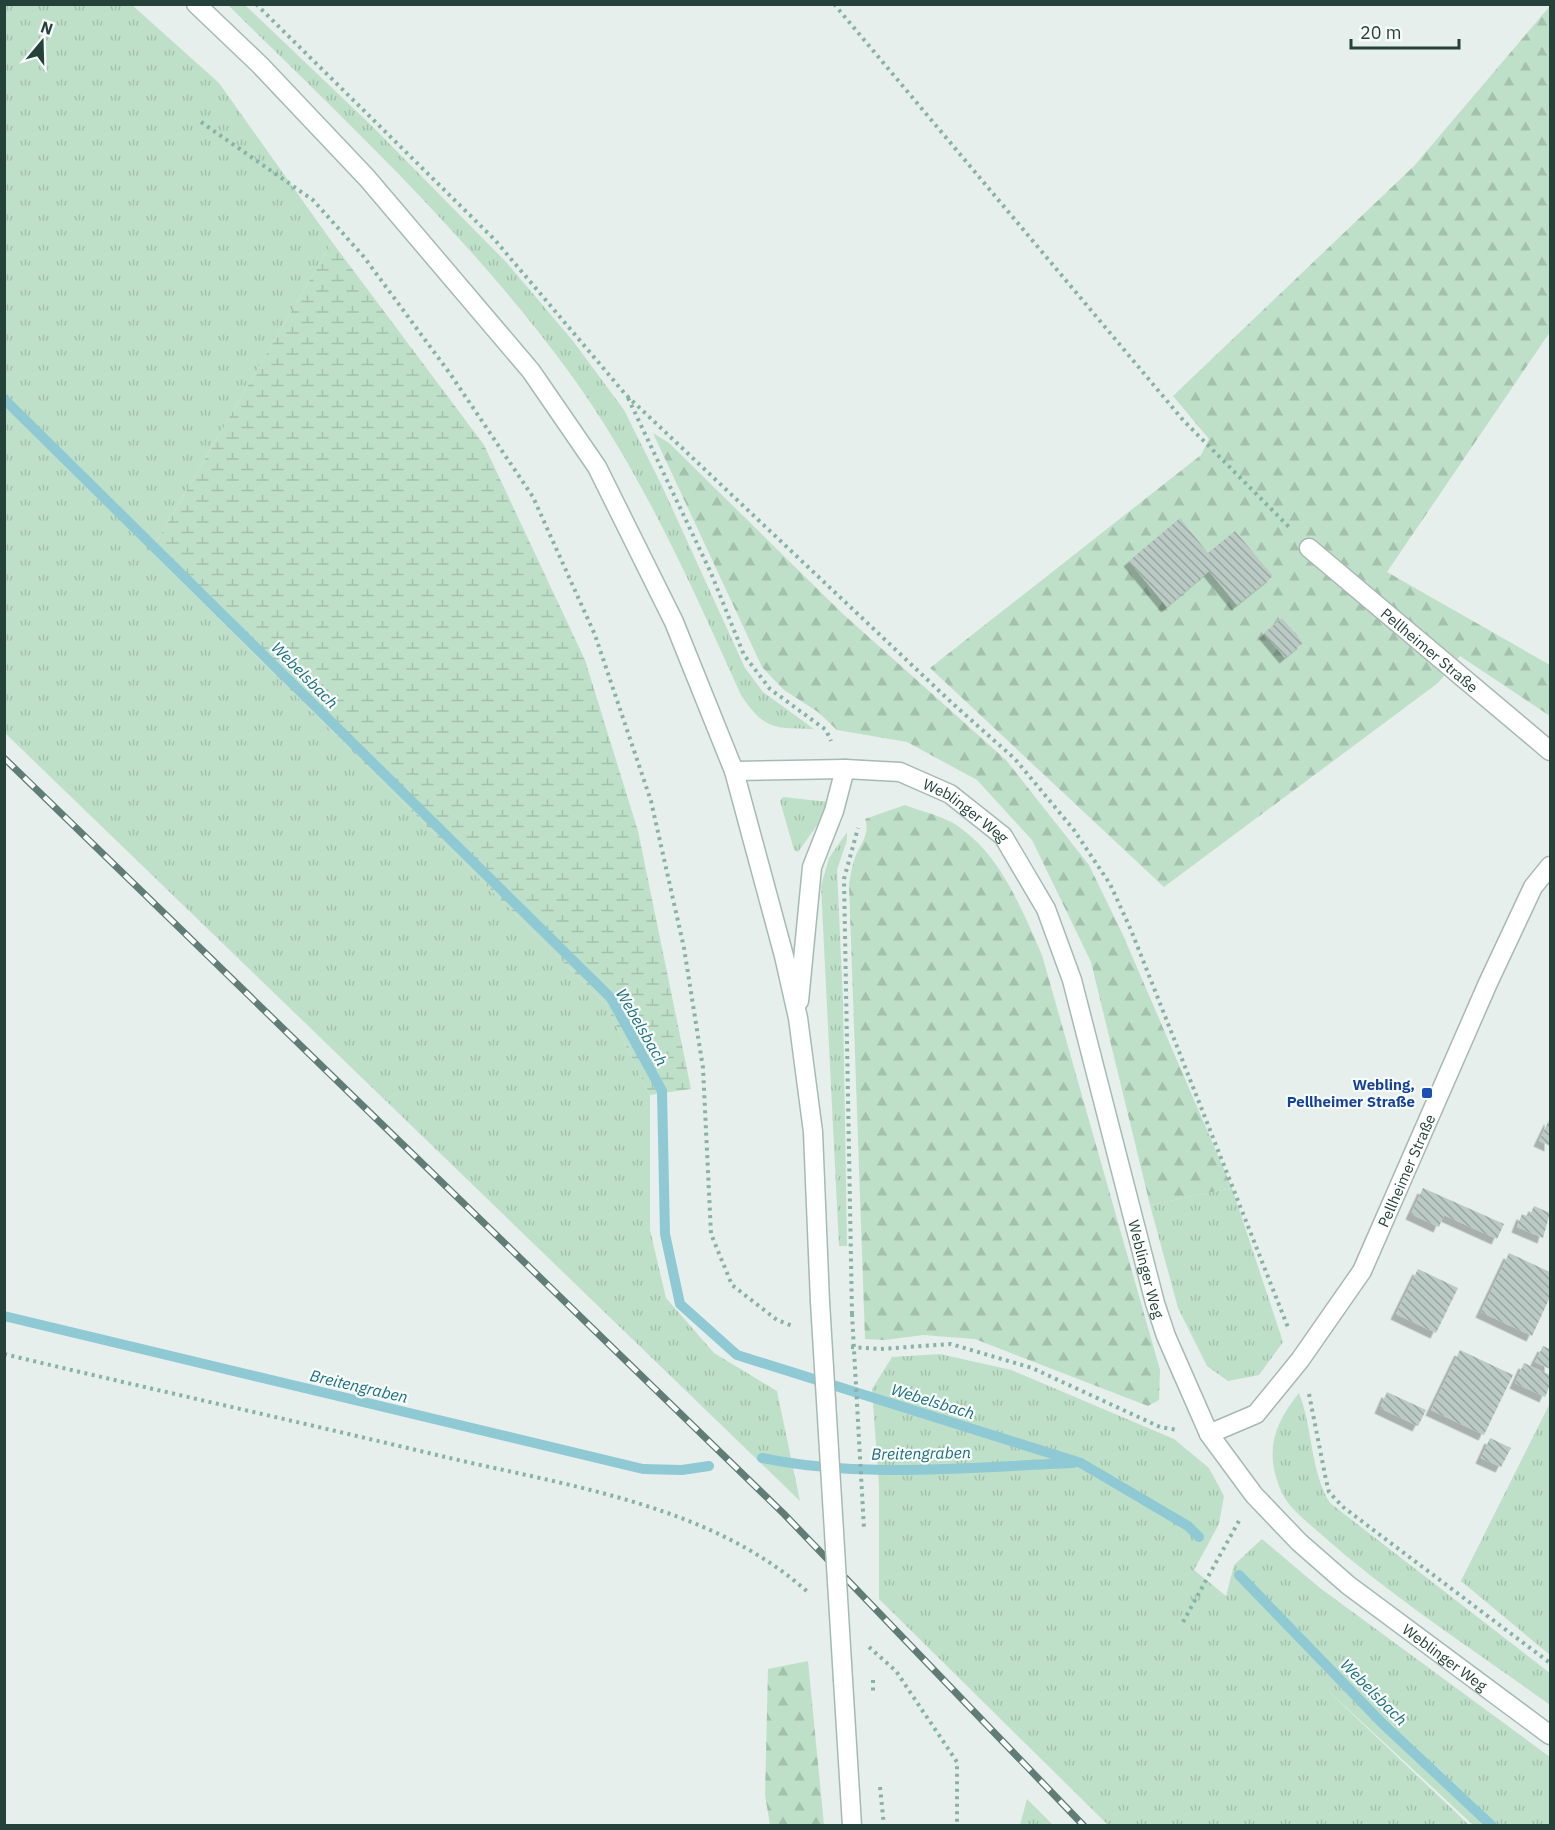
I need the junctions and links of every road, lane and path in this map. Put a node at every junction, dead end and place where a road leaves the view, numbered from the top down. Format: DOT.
graph roads {
  1 [pos="196,4"];
  2 [pos="256,4"];
  3 [pos="834,4"];
  4 [pos="201,122"];
  5 [pos="627,395"];
  6 [pos="1309,548"];
  7 [pos="1551,751"];
  8 [pos="845,770"];
  9 [pos="734,771"];
  10 [pos="856,822"];
  11 [pos="1551,866"];
  12 [pos="798,1018"];
  13 [pos="797,1328"];
  14 [pos="847,1347"];
  15 [pos="4,1354"];
  16 [pos="1300,1360"];
  17 [pos="1209,1434"];
  18 [pos="1254,1495"];
  19 [pos="865,1538"];
  20 [pos="817,1600"];
  21 [pos="1183,1623"];
  22 [pos="861,1640"];
  23 [pos="871,1644"];
  24 [pos="871,1655"];
  25 [pos="1551,1662"];
  26 [pos="873,1679"];
  27 [pos="873,1691"];
  28 [pos="1551,1735"];
  29 [pos="852,1826"];
  30 [pos="957,1826"];
  1 -- 9 [label="street"];
  2 -- 5 [label="path"];
  3 -- 6 [label="path"];
  4 -- 13 [label="path"];
  5 -- 8 [label="path"];
  5 -- 16 [label="path"];
  6 -- 7 [label="street, Pellheimer Straße"];
  8 -- 9 [label="street, Weblinger Weg"];
  8 -- 12 [label="street"];
  8 -- 17 [label="street, Weblinger Weg"];
  9 -- 12 [label="street"];
  10 -- 19 [label="path, bridge"];
  11 -- 16 [label="street, Pellheimer Straße"];
  12 -- 29 [label="street, bridge"];
  14 -- 17 [label="path"];
  15 -- 20 [label="path"];
  16 -- 17 [label="street, Pellheimer Straße"];
  16 -- 25 [label="path"];
  17 -- 18 [label="street, Weblinger Weg"];
  18 -- 21 [label="path"];
  18 -- 28 [label="street, Weblinger Weg"];
  22 -- 30 [label="path"];
  23 -- 24 [label="path"];
  26 -- 27 [label="path, bridge"];
}
